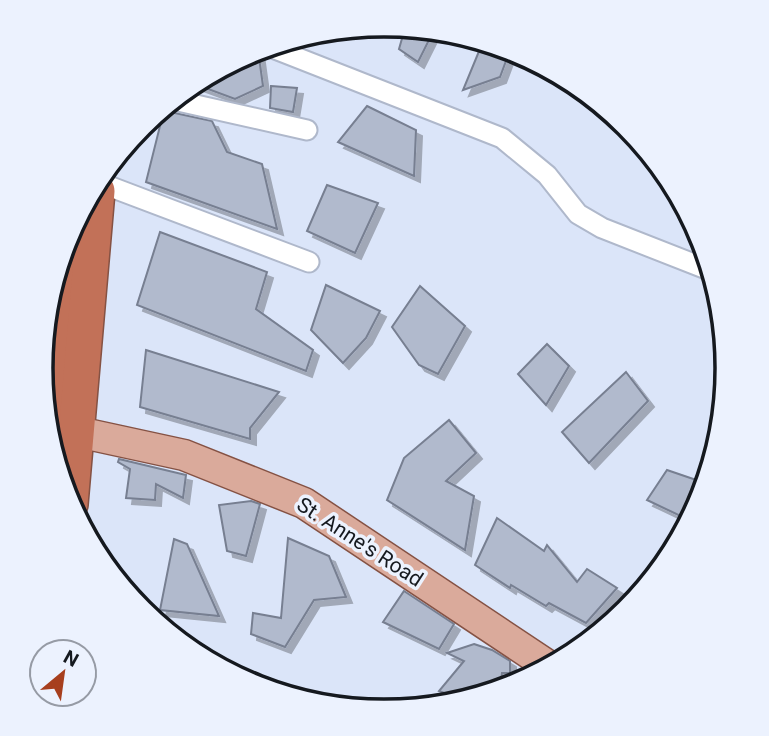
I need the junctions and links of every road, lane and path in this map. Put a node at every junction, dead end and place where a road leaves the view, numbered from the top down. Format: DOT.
graph roads {
  1 [pos="284,52"];
  2 [pos="186,103"];
  3 [pos="307,130"];
  4 [pos="108,186"];
  5 [pos="94,208"];
  6 [pos="309,262"];
  7 [pos="700,267"];
  8 [pos="59,308"];
  9 [pos="60,427"];
  10 [pos="540,660"];
  1 -- 7 [label="street"];
  2 -- 3 [label="street"];
  4 -- 6 [label="street"];
  5 -- 9 [label="highway"];
  8 -- 9 [label="highway"];
  9 -- 10 [label="main road, St. Anne's Road"];
}
